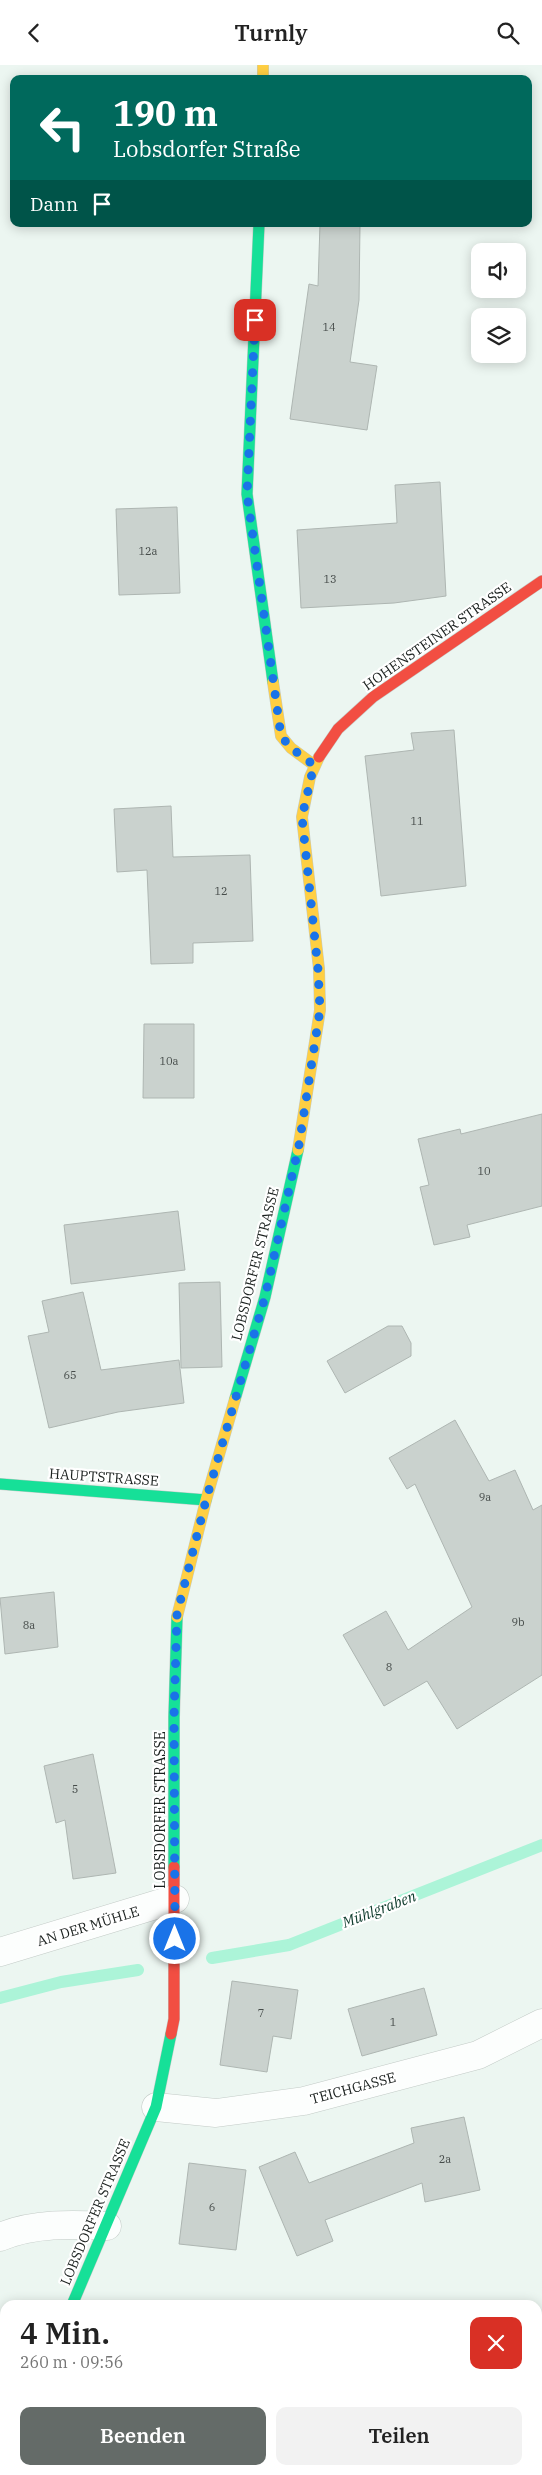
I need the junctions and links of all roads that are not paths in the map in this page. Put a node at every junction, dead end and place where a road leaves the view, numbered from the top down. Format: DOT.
graph roads {
  1 [pos="259,227"];
  2 [pos="542,581"];
  3 [pos="314,765"];
  4 [pos="0,1484"];
  5 [pos="206,1500"];
  6 [pos="175,1899"];
  7 [pos="0,1952"];
  8 [pos="542,2023"];
  9 [pos="156,2107"];
  10 [pos="107,2226"];
  11 [pos="0,2237"];
  12 [pos="74,2300"];
  1 -- 3 [label="main road"];
  2 -- 3 [label="main road, HOHENSTEINER STRASSE"];
  3 -- 5 [label="main road, LOBSDORFER STRASSE"];
  4 -- 5 [label="main road, HAUPTSTRASSE"];
  5 -- 6 [label="main road, LOBSDORFER STRASSE"];
  6 -- 7 [label="street, AN DER MÜHLE"];
  6 -- 9 [label="main road, LOBSDORFER STRASSE"];
  8 -- 9 [label="street, TEICHGASSE"];
  9 -- 10 [label="main road, LOBSDORFER STRASSE"];
  10 -- 11 [label="street"];
  10 -- 12 [label="main road, LOBSDORFER STRASSE"];
}
